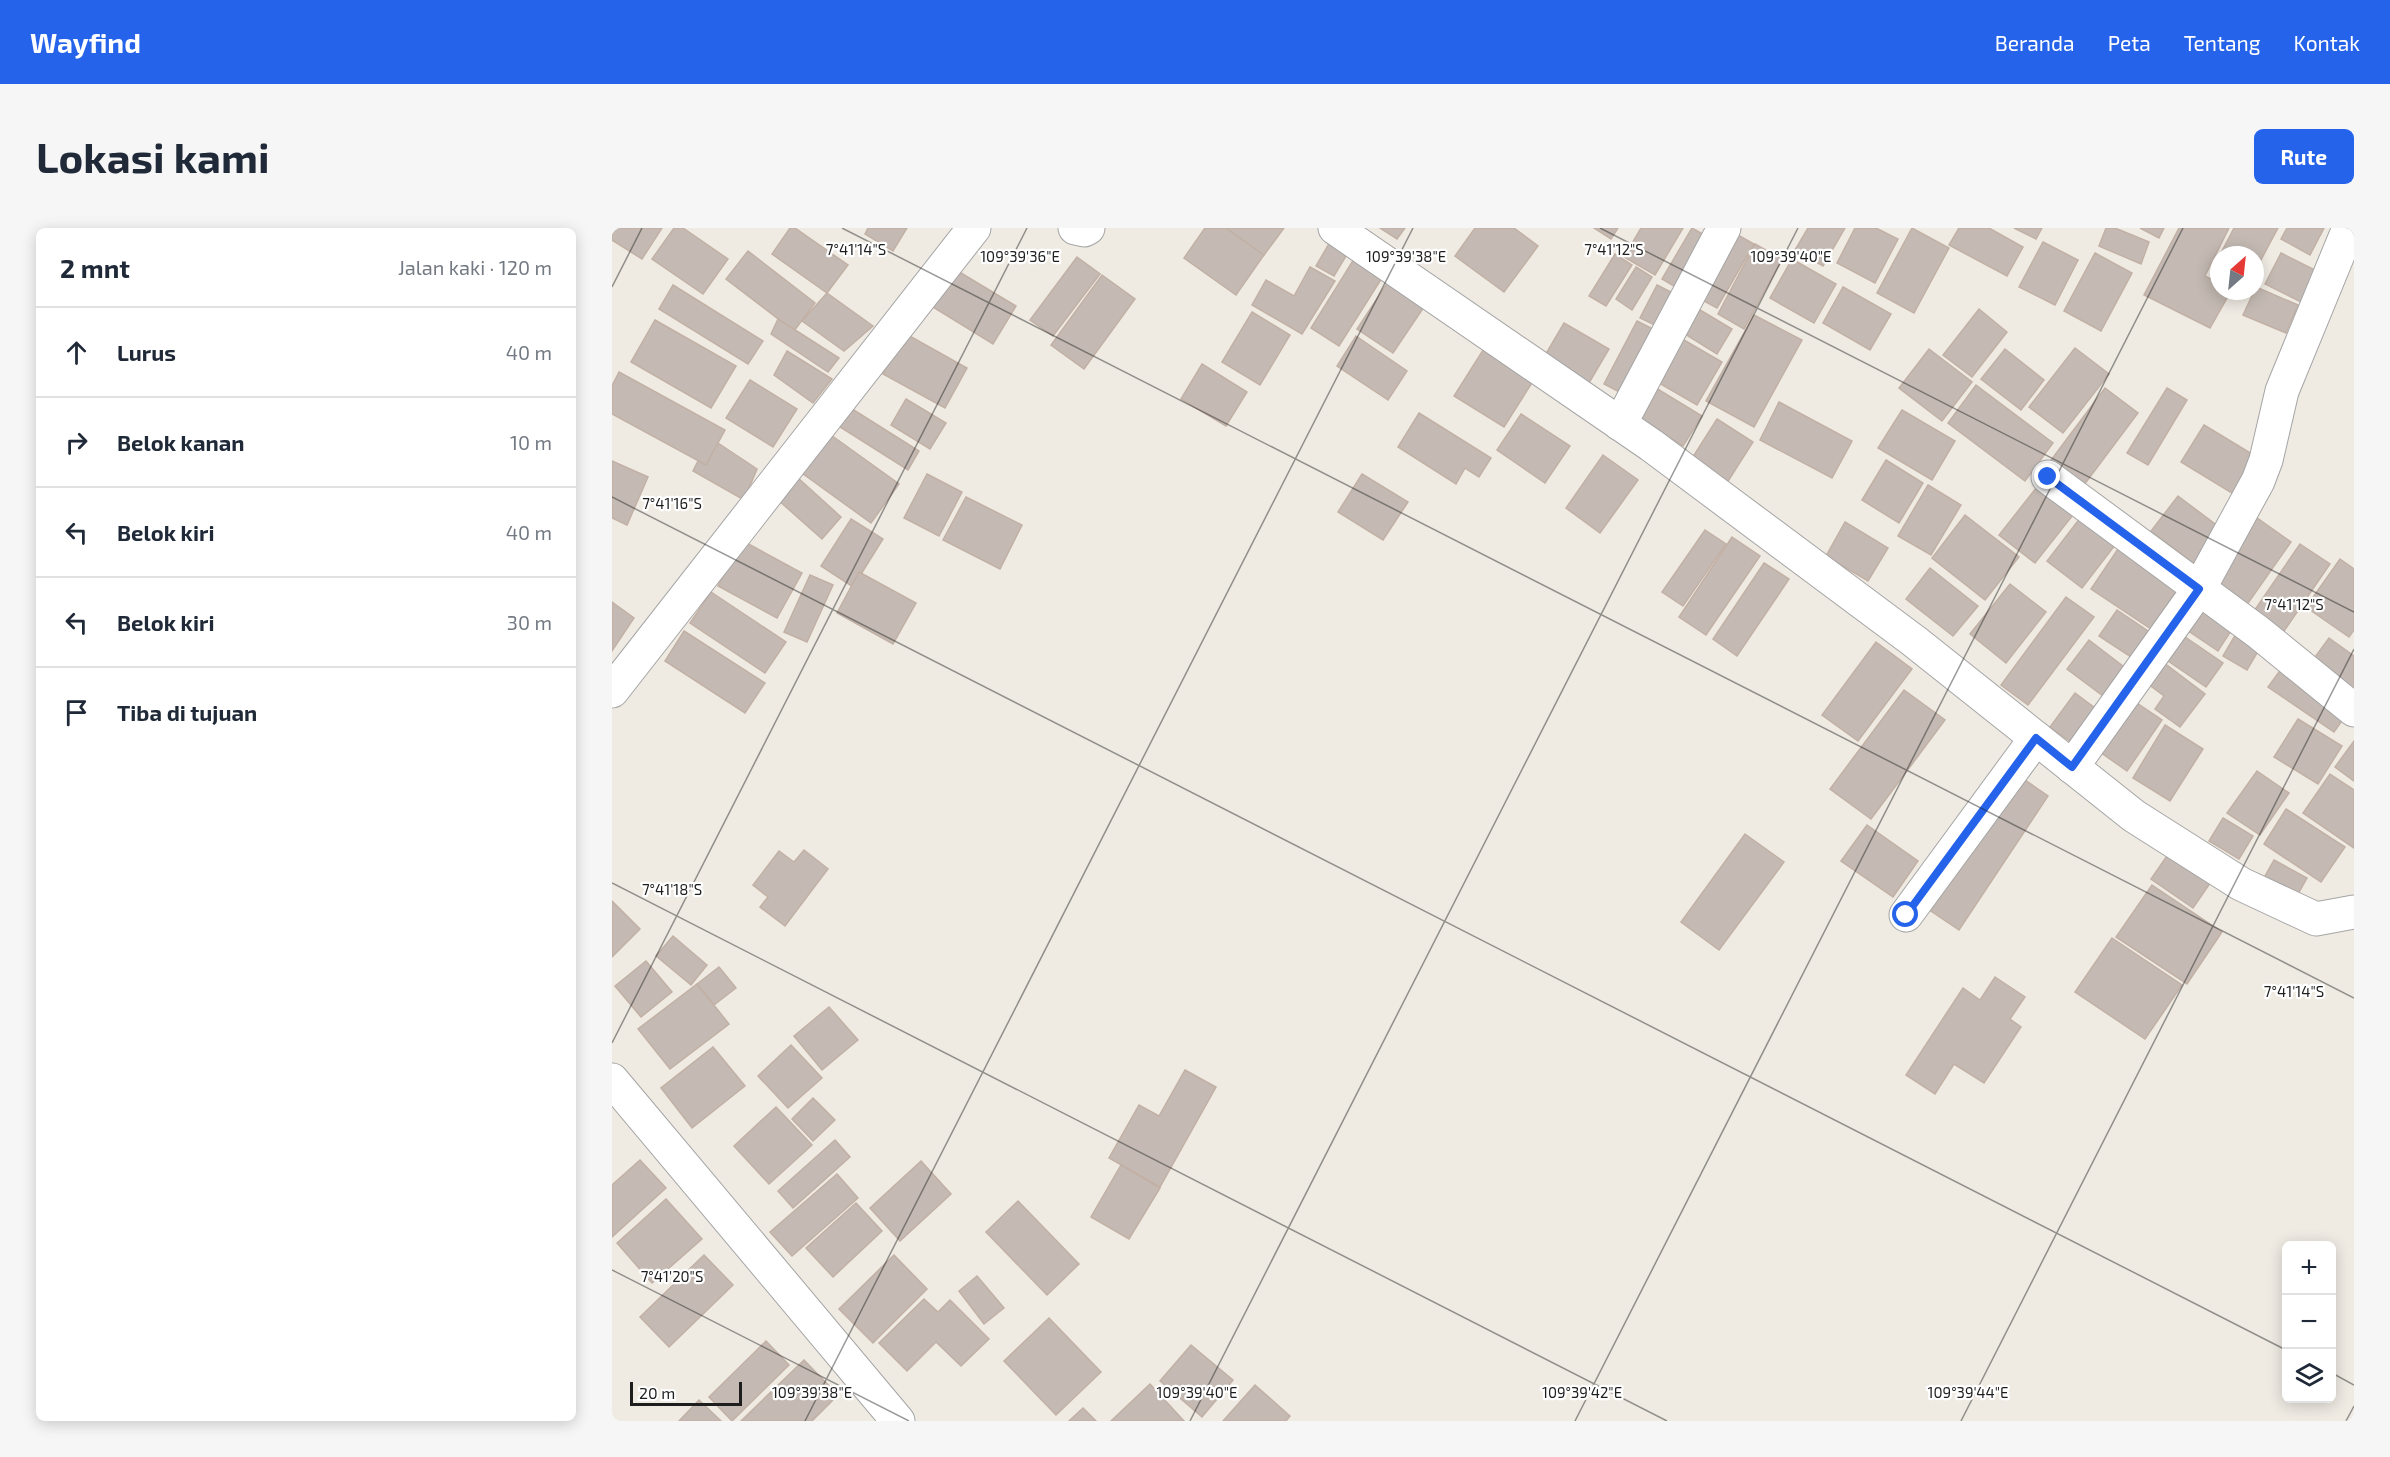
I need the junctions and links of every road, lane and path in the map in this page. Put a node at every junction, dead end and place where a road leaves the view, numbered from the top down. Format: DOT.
graph roads {
  1 [pos="974,228"];
  2 [pos="1075,228"];
  3 [pos="1088,228"];
  4 [pos="1335,228"];
  5 [pos="1724,228"];
  6 [pos="2349,228"];
  7 [pos="1620,424"];
  8 [pos="2048,477"];
  9 [pos="2199,589"];
  10 [pos="612,691"];
  11 [pos="2354,710"];
  12 [pos="2036,738"];
  13 [pos="2072,767"];
  14 [pos="2354,912"];
  15 [pos="1906,915"];
  16 [pos="612,1080"];
  17 [pos="898,1421"];
  1 -- 10 [label="street"];
  2 -- 3 [label="street"];
  4 -- 7 [label="street"];
  5 -- 7 [label="street"];
  6 -- 9 [label="street"];
  7 -- 12 [label="street"];
  8 -- 9 [label="street"];
  9 -- 11 [label="street"];
  9 -- 13 [label="street"];
  12 -- 13 [label="street"];
  12 -- 15 [label="street"];
  13 -- 14 [label="street"];
  16 -- 17 [label="street"];
}
